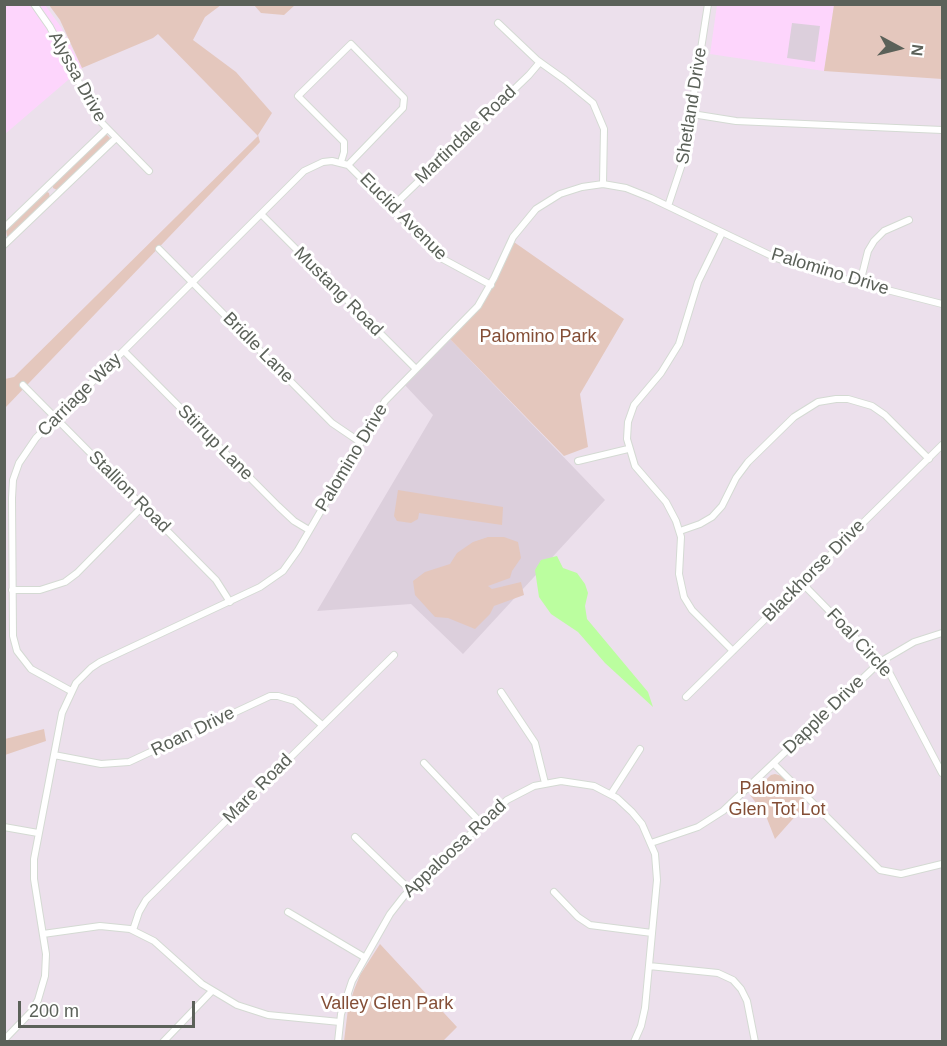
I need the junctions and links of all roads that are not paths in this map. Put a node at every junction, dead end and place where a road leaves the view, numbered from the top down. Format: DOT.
graph roads {
  1 [pos="34,4"];
  2 [pos="708,4"];
  3 [pos="498,23"];
  4 [pos="540,62"];
  5 [pos="692,114"];
  6 [pos="107,129"];
  7 [pos="942,130"];
  8 [pos="116,138"];
  9 [pos="338,162"];
  10 [pos="348,165"];
  11 [pos="149,171"];
  12 [pos="603,184"];
  13 [pos="668,206"];
  14 [pos="392,207"];
  15 [pos="261,214"];
  16 [pos="909,220"];
  17 [pos="4,228"];
  18 [pos="722,233"];
  19 [pos="5,242"];
  20 [pos="159,249"];
  21 [pos="192,283"];
  22 [pos="860,283"];
  23 [pos="491,285"];
  24 [pos="942,304"];
  25 [pos="123,351"];
  26 [pos="416,369"];
  27 [pos="23,385"];
  28 [pos="56,418"];
  29 [pos="360,442"];
  30 [pos="942,446"];
  31 [pos="628,449"];
  32 [pos="929,459"];
  33 [pos="578,461"];
  34 [pos="143,506"];
  35 [pos="309,530"];
  36 [pos="680,531"];
  37 [pos="802,583"];
  38 [pos="12,591"];
  39 [pos="230,602"];
  40 [pos="942,633"];
  41 [pos="733,651"];
  42 [pos="394,655"];
  43 [pos="880,662"];
  44 [pos="71,691"];
  45 [pos="501,692"];
  46 [pos="686,697"];
  47 [pos="322,725"];
  48 [pos="640,749"];
  49 [pos="54,755"];
  50 [pos="424,762"];
  51 [pos="774,764"];
  52 [pos="942,773"];
  53 [pos="545,783"];
  54 [pos="611,794"];
  55 [pos="481,823"];
  56 [pos="4,827"];
  57 [pos="38,833"];
  58 [pos="355,837"];
  59 [pos="651,843"];
  60 [pos="942,864"];
  61 [pos="410,890"];
  62 [pos="554,892"];
  63 [pos="288,912"];
  64 [pos="133,930"];
  65 [pos="652,933"];
  66 [pos="44,934"];
  67 [pos="364,957"];
  68 [pos="649,966"];
  69 [pos="212,991"];
  70 [pos="340,1022"];
  71 [pos="4,1040"];
  72 [pos="163,1041"];
  73 [pos="338,1041"];
  74 [pos="634,1041"];
  75 [pos="755,1041"];
  1 -- 6 [label="street, Alyssa Drive"];
  2 -- 5 [label="street, Shetland Drive"];
  3 -- 4 [label="street"];
  4 -- 12 [label="street"];
  4 -- 14 [label="street, Martindale Road"];
  5 -- 7 [label="street"];
  5 -- 13 [label="street, Shetland Drive"];
  6 -- 8 [label="street, Alyssa Drive"];
  6 -- 17 [label="street"];
  8 -- 11 [label="street, Alyssa Drive"];
  8 -- 19 [label="street"];
  9 -- 10 [label="street, Euclid Avenue"];
  9 -- 10 [label="street, Euclid Avenue"];
  9 -- 15 [label="street, Carriage Way"];
  10 -- 14 [label="street, Euclid Avenue"];
  12 -- 13 [label="street, Palomino Drive"];
  12 -- 23 [label="street, Palomino Drive"];
  13 -- 18 [label="street, Palomino Drive"];
  14 -- 23 [label="street, Euclid Avenue"];
  15 -- 21 [label="street, Carriage Way"];
  15 -- 26 [label="street, Mustang Road"];
  16 -- 22 [label="street"];
  18 -- 22 [label="street, Palomino Drive"];
  18 -- 31 [label="street"];
  20 -- 21 [label="street, Bridle Lane"];
  21 -- 25 [label="street, Carriage Way"];
  21 -- 29 [label="street, Bridle Lane"];
  22 -- 24 [label="street, Palomino Drive"];
  23 -- 26 [label="street, Palomino Drive"];
  25 -- 28 [label="street, Carriage Way"];
  25 -- 35 [label="street, Stirrup Lane"];
  26 -- 29 [label="street, Palomino Drive"];
  27 -- 28 [label="street, Stallion Road"];
  28 -- 34 [label="street, Stallion Road"];
  28 -- 38 [label="street, Carriage Way"];
  29 -- 35 [label="street, Palomino Drive"];
  30 -- 32 [label="street, Blackhorse Drive"];
  31 -- 33 [label="street"];
  31 -- 36 [label="street"];
  32 -- 36 [label="street"];
  32 -- 37 [label="street, Blackhorse Drive"];
  34 -- 38 [label="street"];
  34 -- 39 [label="street, Stallion Road"];
  35 -- 39 [label="street, Palomino Drive"];
  36 -- 41 [label="street"];
  37 -- 41 [label="street, Blackhorse Drive"];
  37 -- 43 [label="street, Foal Circle"];
  38 -- 44 [label="street, Carriage Way"];
  39 -- 44 [label="street, Palomino Drive"];
  40 -- 43 [label="street, Dapple Drive"];
  41 -- 46 [label="street, Blackhorse Drive"];
  42 -- 47 [label="street, Mare Road"];
  43 -- 51 [label="street, Dapple Drive"];
  43 -- 52 [label="street, Foal Circle"];
  44 -- 49 [label="street, Palomino Drive"];
  45 -- 53 [label="street"];
  47 -- 49 [label="street, Roan Drive"];
  47 -- 64 [label="street, Mare Road"];
  48 -- 54 [label="street"];
  49 -- 57 [label="street, Palomino Drive"];
  50 -- 55 [label="street"];
  51 -- 59 [label="street, Dapple Drive"];
  51 -- 60 [label="street"];
  53 -- 54 [label="street, Appaloosa Road"];
  53 -- 55 [label="street, Appaloosa Road"];
  54 -- 59 [label="street, Appaloosa Road"];
  55 -- 61 [label="street, Appaloosa Road"];
  56 -- 57 [label="street"];
  57 -- 66 [label="street, Palomino Drive"];
  58 -- 61 [label="street"];
  59 -- 65 [label="street, Appaloosa Road"];
  61 -- 67 [label="street, Appaloosa Road"];
  62 -- 65 [label="street"];
  63 -- 67 [label="street"];
  64 -- 66 [label="street"];
  64 -- 69 [label="street"];
  65 -- 68 [label="street, Appaloosa Road"];
  66 -- 71 [label="street, Palomino Drive"];
  67 -- 70 [label="street, Appaloosa Road"];
  68 -- 74 [label="street, Appaloosa Road"];
  68 -- 75 [label="street"];
  69 -- 70 [label="street"];
  69 -- 72 [label="street"];
  70 -- 73 [label="street, Appaloosa Road"];
}
